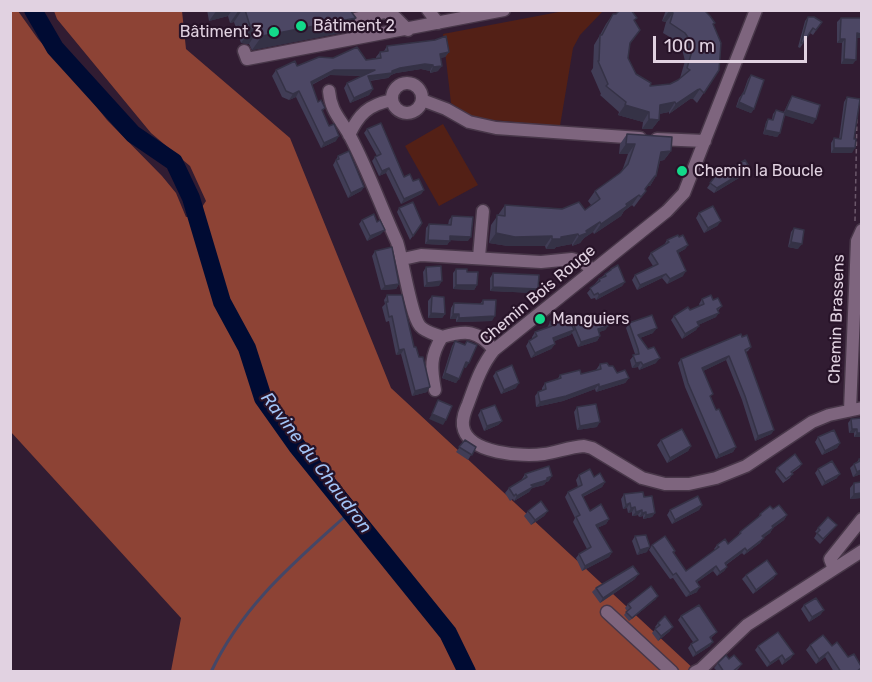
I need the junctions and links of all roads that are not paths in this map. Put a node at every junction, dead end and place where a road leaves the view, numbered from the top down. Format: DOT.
graph roads {
  1 [pos="428,10"];
  2 [pos="504,10"];
  3 [pos="756,10"];
  4 [pos="346,21"];
  5 [pos="438,23"];
  6 [pos="408,30"];
  7 [pos="244,51"];
  8 [pos="329,90"];
  9 [pos="392,100"];
  10 [pos="422,100"];
  11 [pos="349,135"];
  12 [pos="705,141"];
  13 [pos="483,211"];
  14 [pos="858,225"];
  15 [pos="479,257"];
  16 [pos="403,259"];
  17 [pos="592,270"];
  18 [pos="442,337"];
  19 [pos="494,350"];
  20 [pos="435,390"];
  21 [pos="856,409"];
  22 [pos="861,519"];
  23 [pos="861,551"];
  24 [pos="834,569"];
  25 [pos="607,612"];
  26 [pos="672,672"];
  27 [pos="695,672"];
  1 -- 5 [label="street"];
  2 -- 5 [label="street"];
  3 -- 12 [label="street, Chemin Bois Rouge"];
  4 -- 6 [label="street"];
  5 -- 6 [label="street"];
  6 -- 7 [label="street"];
  8 -- 11 [label="street"];
  9 -- 10 [label="street"];
  9 -- 10 [label="street"];
  9 -- 11 [label="street"];
  10 -- 12 [label="street"];
  11 -- 16 [label="street"];
  12 -- 17 [label="street, Chemin Bois Rouge"];
  13 -- 15 [label="street"];
  14 -- 21 [label="street, Chemin Brassens"];
  15 -- 16 [label="street"];
  15 -- 17 [label="street"];
  16 -- 18 [label="street"];
  17 -- 19 [label="street, Chemin Bois Rouge"];
  18 -- 19 [label="street"];
  18 -- 20 [label="street"];
  19 -- 21 [label="street, Chemin Bois Rouge"];
  22 -- 24 [label="street"];
  23 -- 24 [label="street"];
  24 -- 27 [label="street"];
  25 -- 26 [label="street"];
}
